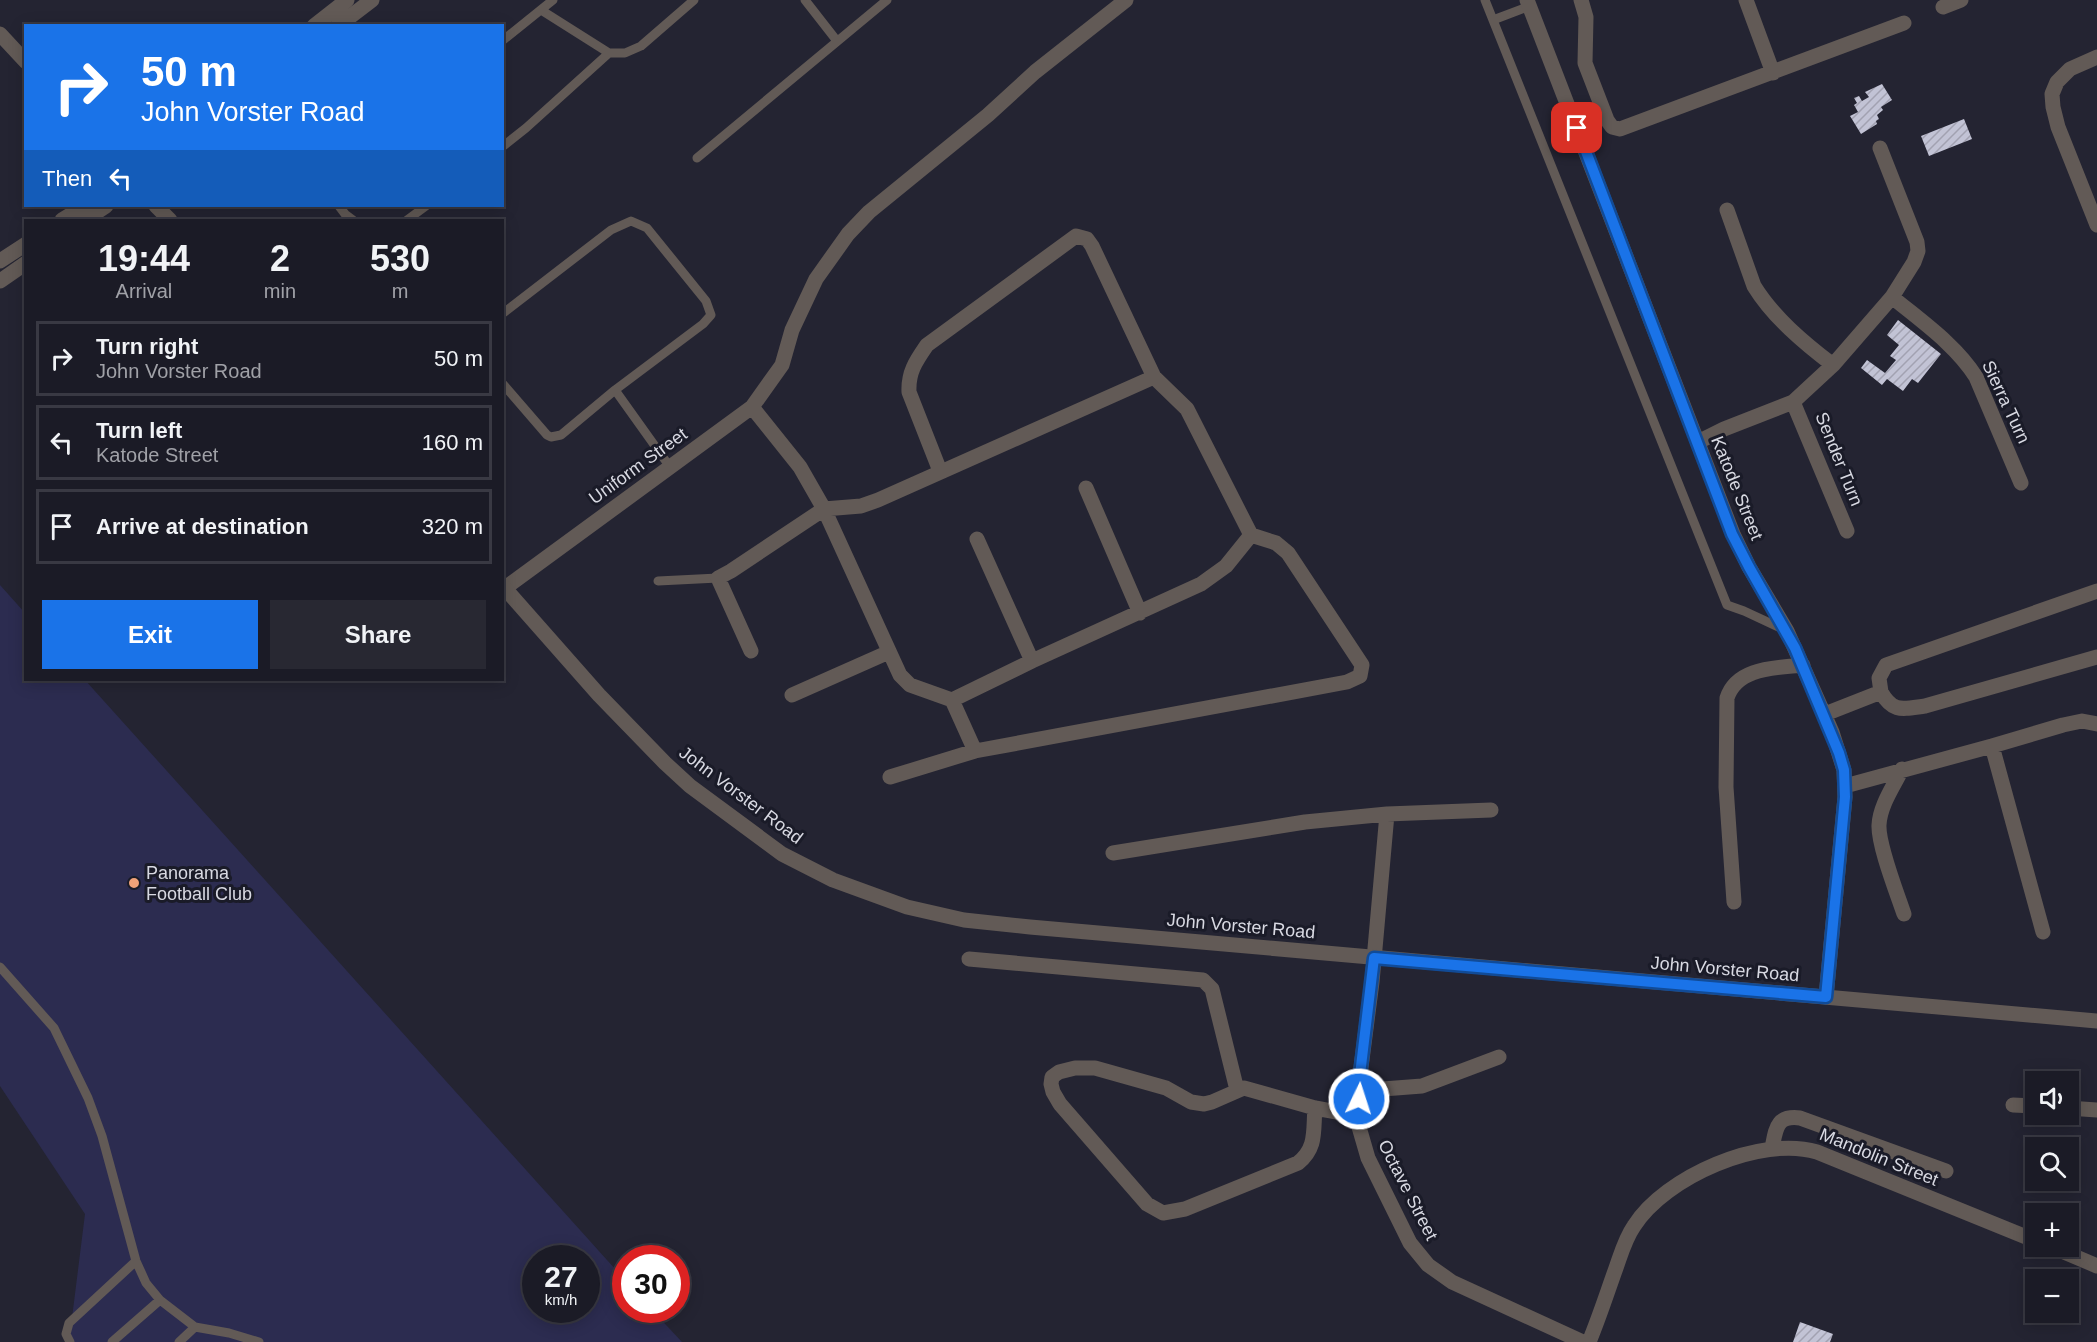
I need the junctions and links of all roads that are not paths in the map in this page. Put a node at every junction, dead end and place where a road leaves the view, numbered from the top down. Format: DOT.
graph roads {
  1 [pos="347,0"];
  2 [pos="372,0"];
  3 [pos="553,0"];
  4 [pos="694,0"];
  5 [pos="806,0"];
  6 [pos="887,0"];
  7 [pos="1126,0"];
  8 [pos="1485,0"];
  9 [pos="1581,0"];
  10 [pos="1746,0"];
  11 [pos="1961,0"];
  12 [pos="1529,3"];
  13 [pos="1943,7"];
  14 [pos="541,10"];
  15 [pos="1493,20"];
  16 [pos="1904,23"];
  17 [pos="317,24"];
  18 [pos="341,24"];
  19 [pos="0,34"];
  20 [pos="504,39"];
  21 [pos="837,41"];
  22 [pos="609,53"];
  23 [pos="2097,57"];
  24 [pos="24,60"];
  25 [pos="1773,73"];
  26 [pos="504,145"];
  27 [pos="1880,148"];
  28 [pos="697,158"];
  29 [pos="83,207"];
  30 [pos="105,207"];
  31 [pos="157,207"];
  32 [pos="340,207"];
  33 [pos="425,207"];
  34 [pos="1727,210"];
  35 [pos="64,219"];
  36 [pos="87,219"];
  37 [pos="169,219"];
  38 [pos="352,219"];
  39 [pos="408,219"];
  40 [pos="2097,225"];
  41 [pos="24,245"];
  42 [pos="0,261"];
  43 [pos="24,264"];
  44 [pos="0,281"];
  45 [pos="1892,297"];
  46 [pos="504,312"];
  47 [pos="1833,365"];
  48 [pos="1154,377"];
  49 [pos="504,385"];
  50 [pos="615,390"];
  51 [pos="1793,402"];
  52 [pos="752,407"];
  53 [pos="1698,442"];
  54 [pos="670,467"];
  55 [pos="940,471"];
  56 [pos="2021,483"];
  57 [pos="1086,488"];
  58 [pos="824,509"];
  59 [pos="1847,531"];
  60 [pos="1251,535"];
  61 [pos="977,539"];
  62 [pos="718,578"];
  63 [pos="658,581"];
  64 [pos="504,587"];
  65 [pos="2097,591"];
  66 [pos="1140,613"];
  67 [pos="1787,632"];
  68 [pos="751,651"];
  69 [pos="889,652"];
  70 [pos="2097,657"];
  71 [pos="1032,661"];
  72 [pos="1803,665"];
  73 [pos="1881,692"];
  74 [pos="792,695"];
  75 [pos="952,700"];
  76 [pos="1824,714"];
  77 [pos="2097,724"];
  78 [pos="1992,746"];
  79 [pos="975,751"];
  80 [pos="1902,769"];
  81 [pos="890,777"];
  82 [pos="1845,786"];
  83 [pos="1491,810"];
  84 [pos="1387,814"];
  85 [pos="1113,854"];
  86 [pos="1734,902"];
  87 [pos="1904,914"];
  88 [pos="2043,932"];
  89 [pos="1374,958"];
  90 [pos="969,959"];
  91 [pos="0,967"];
  92 [pos="1826,997"];
  93 [pos="2097,1021"];
  94 [pos="1499,1057"];
  95 [pos="1359,1083"];
  96 [pos="1237,1090"];
  97 [pos="2013,1105"];
  98 [pos="2025,1106"];
  99 [pos="1315,1108"];
  100 [pos="2079,1109"];
  101 [pos="2097,1110"];
  102 [pos="1359,1116"];
  103 [pos="1772,1148"];
  104 [pos="1946,1171"];
  105 [pos="2025,1237"];
  106 [pos="2075,1257"];
  107 [pos="136,1261"];
  108 [pos="2097,1266"];
  109 [pos="160,1300"];
  110 [pos="195,1327"];
  111 [pos="70,1342"];
  112 [pos="112,1342"];
  113 [pos="179,1342"];
  114 [pos="259,1342"];
  115 [pos="1583,1342"];
  116 [pos="1589,1342"];
  1 -- 17 [label="street"];
  2 -- 18 [label="street"];
  3 -- 14 [label="lane"];
  4 -- 22 [label="lane"];
  5 -- 21 [label="lane"];
  6 -- 21 [label="lane"];
  7 -- 52 [label="street, Uniform Street"];
  8 -- 15 [label="lane"];
  9 -- 25 [label="street"];
  10 -- 25 [label="street"];
  11 -- 13 [label="street"];
  12 -- 15 [label="lane"];
  12 -- 53 [label="street, Katode Street"];
  14 -- 20 [label="lane"];
  14 -- 22 [label="lane"];
  15 -- 67 [label="lane"];
  16 -- 25 [label="street"];
  19 -- 24 [label="street"];
  21 -- 28 [label="lane"];
  22 -- 26 [label="lane"];
  23 -- 40 [label="street"];
  27 -- 45 [label="street"];
  29 -- 35 [label="street"];
  30 -- 36 [label="street"];
  31 -- 37 [label="street"];
  32 -- 38 [label="lane"];
  33 -- 39 [label="lane"];
  34 -- 47 [label="street"];
  41 -- 42 [label="street"];
  43 -- 44 [label="street"];
  45 -- 47 [label="street"];
  45 -- 56 [label="street, Sierra Turn"];
  46 -- 50 [label="lane"];
  47 -- 51 [label="street"];
  48 -- 55 [label="street"];
  48 -- 55 [label="street"];
  48 -- 60 [label="street"];
  49 -- 50 [label="lane"];
  50 -- 54 [label="lane"];
  51 -- 53 [label="street"];
  51 -- 59 [label="street, Sender Turn"];
  52 -- 54 [label="street, Uniform Street"];
  52 -- 58 [label="street"];
  53 -- 67 [label="street, Katode Street"];
  54 -- 64 [label="street, Uniform Street"];
  55 -- 58 [label="street"];
  57 -- 66 [label="street"];
  58 -- 62 [label="street"];
  58 -- 69 [label="street"];
  60 -- 66 [label="street"];
  60 -- 79 [label="street"];
  61 -- 71 [label="street"];
  62 -- 63 [label="lane"];
  62 -- 68 [label="street"];
  64 -- 89 [label="street, John Vorster Road"];
  65 -- 73 [label="street"];
  66 -- 71 [label="street"];
  67 -- 72 [label="street, Katode Street"];
  69 -- 74 [label="street"];
  69 -- 75 [label="street"];
  70 -- 73 [label="street"];
  71 -- 75 [label="street"];
  72 -- 76 [label="street, Katode Street"];
  72 -- 86 [label="street"];
  73 -- 76 [label="street"];
  75 -- 79 [label="street"];
  76 -- 82 [label="street, Katode Street"];
  77 -- 78 [label="street"];
  78 -- 80 [label="street"];
  78 -- 88 [label="street"];
  79 -- 81 [label="street"];
  80 -- 82 [label="street"];
  80 -- 87 [label="street"];
  82 -- 92 [label="street, Katode Street"];
  83 -- 84 [label="street"];
  84 -- 85 [label="street"];
  84 -- 89 [label="street, Octave Street"];
  89 -- 92 [label="street, John Vorster Road"];
  89 -- 95 [label="street, Octave Street"];
  90 -- 96 [label="street"];
  91 -- 107 [label="lane"];
  92 -- 93 [label="street, John Vorster Road"];
  94 -- 95 [label="street"];
  95 -- 102 [label="street, Octave Street"];
  96 -- 99 [label="street"];
  96 -- 99 [label="street"];
  97 -- 98 [label="street"];
  99 -- 102 [label="street"];
  100 -- 101 [label="street"];
  102 -- 115 [label="street, Octave Street"];
  103 -- 104 [label="street"];
  103 -- 105 [label="street, Mandolin Street"];
  103 -- 116 [label="street, Mandolin Street"];
  106 -- 108 [label="street"];
  107 -- 109 [label="lane"];
  107 -- 111 [label="lane"];
  109 -- 110 [label="lane"];
  109 -- 112 [label="lane"];
  110 -- 113 [label="lane"];
  110 -- 114 [label="lane"];
}
